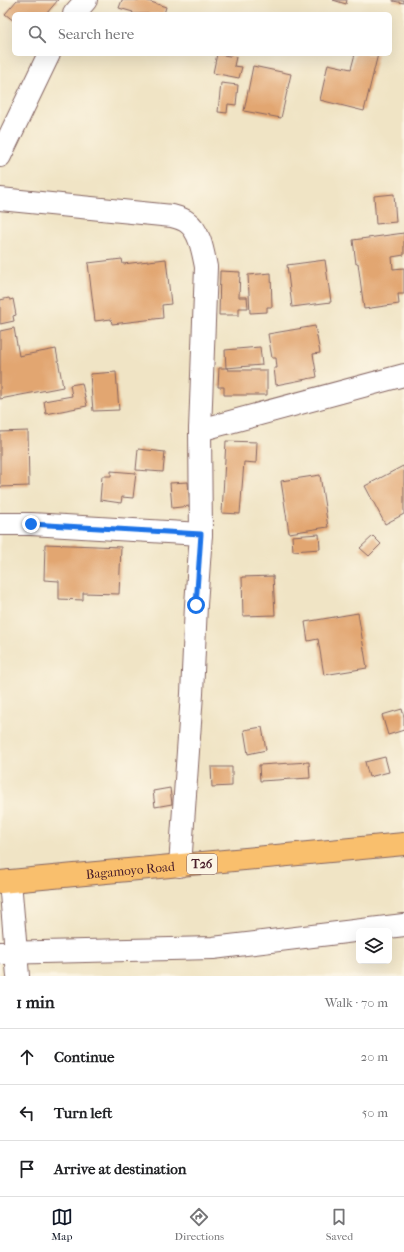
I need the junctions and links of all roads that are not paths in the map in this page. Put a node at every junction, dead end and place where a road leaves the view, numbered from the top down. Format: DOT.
graph roads {
  1 [pos="86,0"];
  2 [pos="76,12"];
  3 [pos="48,56"];
  4 [pos="0,156"];
  5 [pos="0,199"];
  6 [pos="404,375"];
  7 [pos="200,430"];
  8 [pos="0,524"];
  9 [pos="201,534"];
  10 [pos="404,844"];
  11 [pos="180,866"];
  12 [pos="5,882"];
  13 [pos="404,925"];
  14 [pos="8,952"];
  15 [pos="18,976"];
  1 -- 2 [label="street"];
  3 -- 4 [label="street"];
  5 -- 7 [label="street"];
  6 -- 7 [label="street"];
  7 -- 9 [label="street"];
  8 -- 9 [label="street"];
  9 -- 11 [label="street"];
  10 -- 11 [label="highway, Bagamoyo Road / T26"];
  11 -- 12 [label="highway, Bagamoyo Road / T26"];
  12 -- 14 [label="street"];
  13 -- 14 [label="street"];
  14 -- 15 [label="street"];
}
